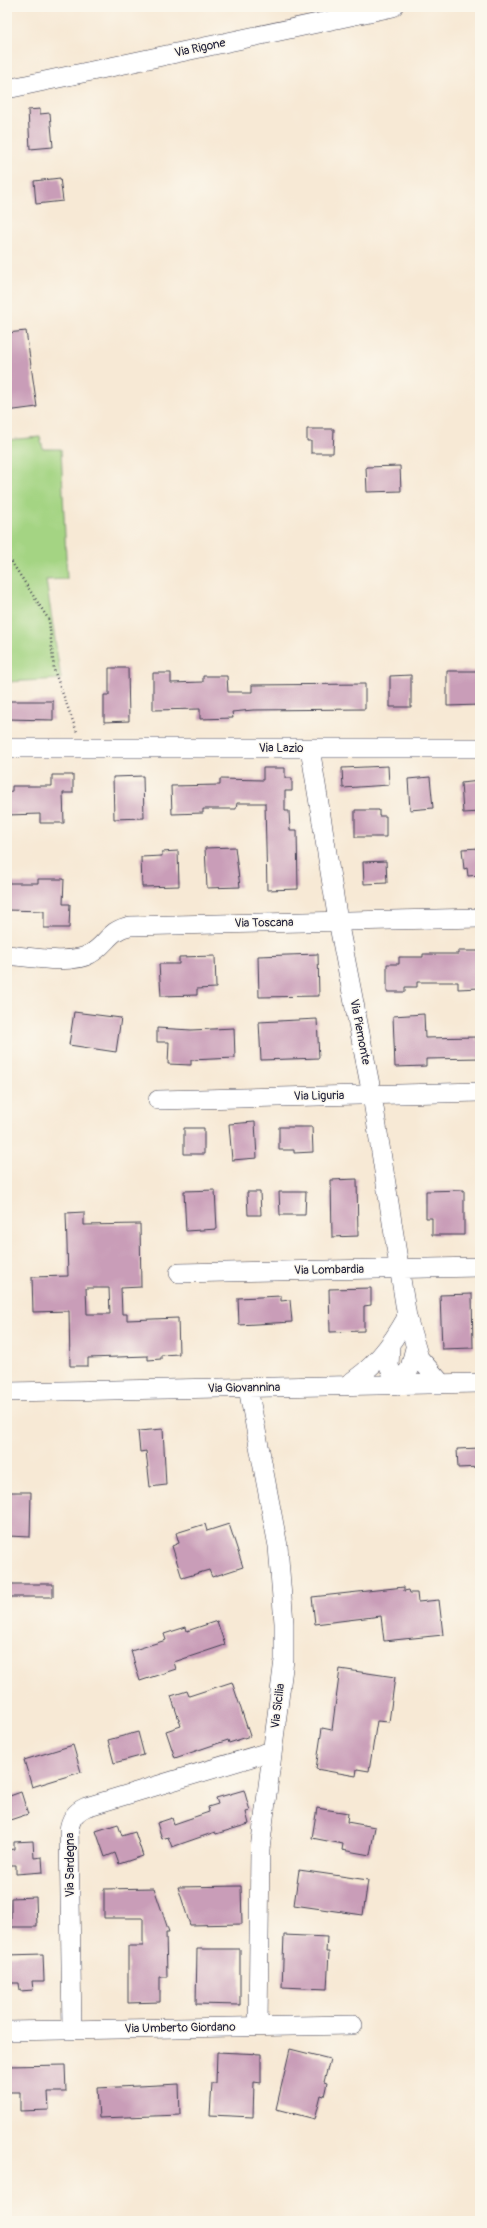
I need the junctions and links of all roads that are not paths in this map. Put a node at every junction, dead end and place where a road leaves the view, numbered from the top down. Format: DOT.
graph roads {
  1 [pos="393,7"];
  2 [pos="7,89"];
  3 [pos="7,748"];
  4 [pos="310,748"];
  5 [pos="480,748"];
  6 [pos="480,918"];
  7 [pos="338,921"];
  8 [pos="7,955"];
  9 [pos="480,1092"];
  10 [pos="372,1095"];
  11 [pos="158,1100"];
  12 [pos="480,1267"];
  13 [pos="399,1268"];
  14 [pos="179,1273"];
  15 [pos="407,1317"];
  16 [pos="390,1346"];
  17 [pos="414,1348"];
  18 [pos="480,1383"];
  19 [pos="442,1384"];
  20 [pos="399,1385"];
  21 [pos="345,1386"];
  22 [pos="248,1388"];
  23 [pos="7,1392"];
  24 [pos="272,1750"];
  25 [pos="353,2025"];
  26 [pos="258,2026"];
  27 [pos="72,2030"];
  28 [pos="7,2031"];
  1 -- 2 [label="street, Via Rigone"];
  3 -- 4 [label="street, Via Lazio"];
  4 -- 5 [label="street, Via Lazio"];
  4 -- 7 [label="street, Via Piemonte"];
  6 -- 7 [label="street, Via Toscana"];
  7 -- 8 [label="street, Via Toscana"];
  7 -- 10 [label="street, Via Piemonte"];
  9 -- 10 [label="street, Via Liguria"];
  10 -- 11 [label="street, Via Liguria"];
  10 -- 13 [label="street, Via Piemonte"];
  12 -- 13 [label="street, Via Lombardia"];
  13 -- 14 [label="street, Via Lombardia"];
  13 -- 15 [label="street, Via Piemonte"];
  15 -- 16 [label="street"];
  15 -- 17 [label="street, Via Piemonte"];
  16 -- 20 [label="street"];
  16 -- 21 [label="street"];
  17 -- 19 [label="street, Via Piemonte"];
  17 -- 20 [label="street, Via Piemonte"];
  18 -- 19 [label="street, Via Giovannina"];
  19 -- 20 [label="street, Via Giovannina"];
  20 -- 21 [label="street, Via Giovannina"];
  21 -- 22 [label="street, Via Giovannina"];
  22 -- 23 [label="street, Via Giovannina"];
  22 -- 24 [label="street, Via Sicilia"];
  24 -- 26 [label="street, Via Sicilia"];
  24 -- 27 [label="street, Via Sardegna"];
  25 -- 26 [label="street, Via Umberto Giordano"];
  26 -- 27 [label="street, Via Umberto Giordano"];
  27 -- 28 [label="street, Via Umberto Giordano"];
}
